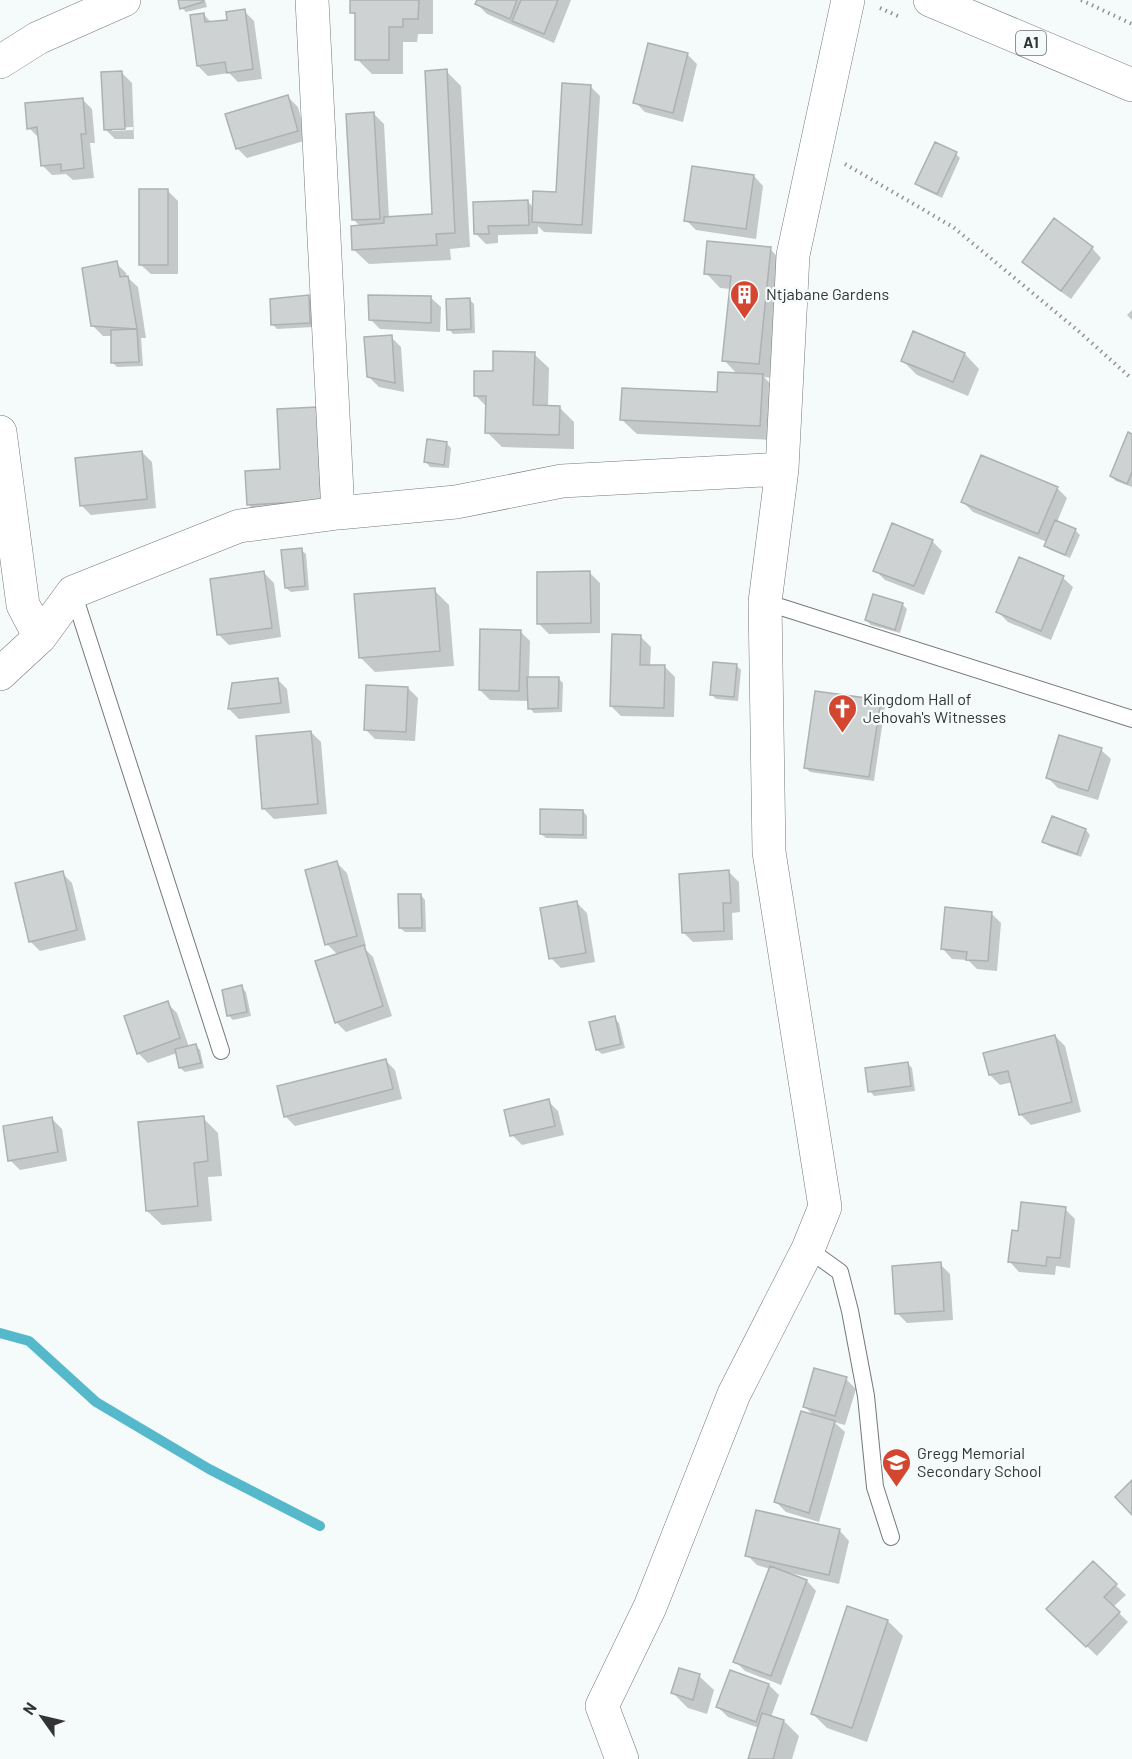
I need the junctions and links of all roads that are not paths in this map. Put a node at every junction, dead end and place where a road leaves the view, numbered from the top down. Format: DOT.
graph roads {
  1 [pos="124,0"];
  2 [pos="312,0"];
  3 [pos="849,0"];
  4 [pos="939,2"];
  5 [pos="0,62"];
  6 [pos="1132,85"];
  7 [pos="0,432"];
  8 [pos="782,469"];
  9 [pos="338,513"];
  10 [pos="73,592"];
  11 [pos="765,602"];
  12 [pos="40,637"];
  13 [pos="0,674"];
  14 [pos="1132,719"];
  15 [pos="221,1052"];
  16 [pos="808,1249"];
  17 [pos="891,1537"];
  18 [pos="622,1759"];
  1 -- 5 [label="street"];
  2 -- 9 [label="street"];
  3 -- 8 [label="street"];
  4 -- 6 [label="street, A1"];
  7 -- 12 [label="street"];
  8 -- 9 [label="street"];
  8 -- 11 [label="street"];
  9 -- 10 [label="street"];
  10 -- 12 [label="street"];
  10 -- 15 [label="lane"];
  11 -- 14 [label="lane"];
  11 -- 16 [label="street"];
  12 -- 13 [label="street"];
  16 -- 17 [label="lane"];
  16 -- 18 [label="street"];
}
